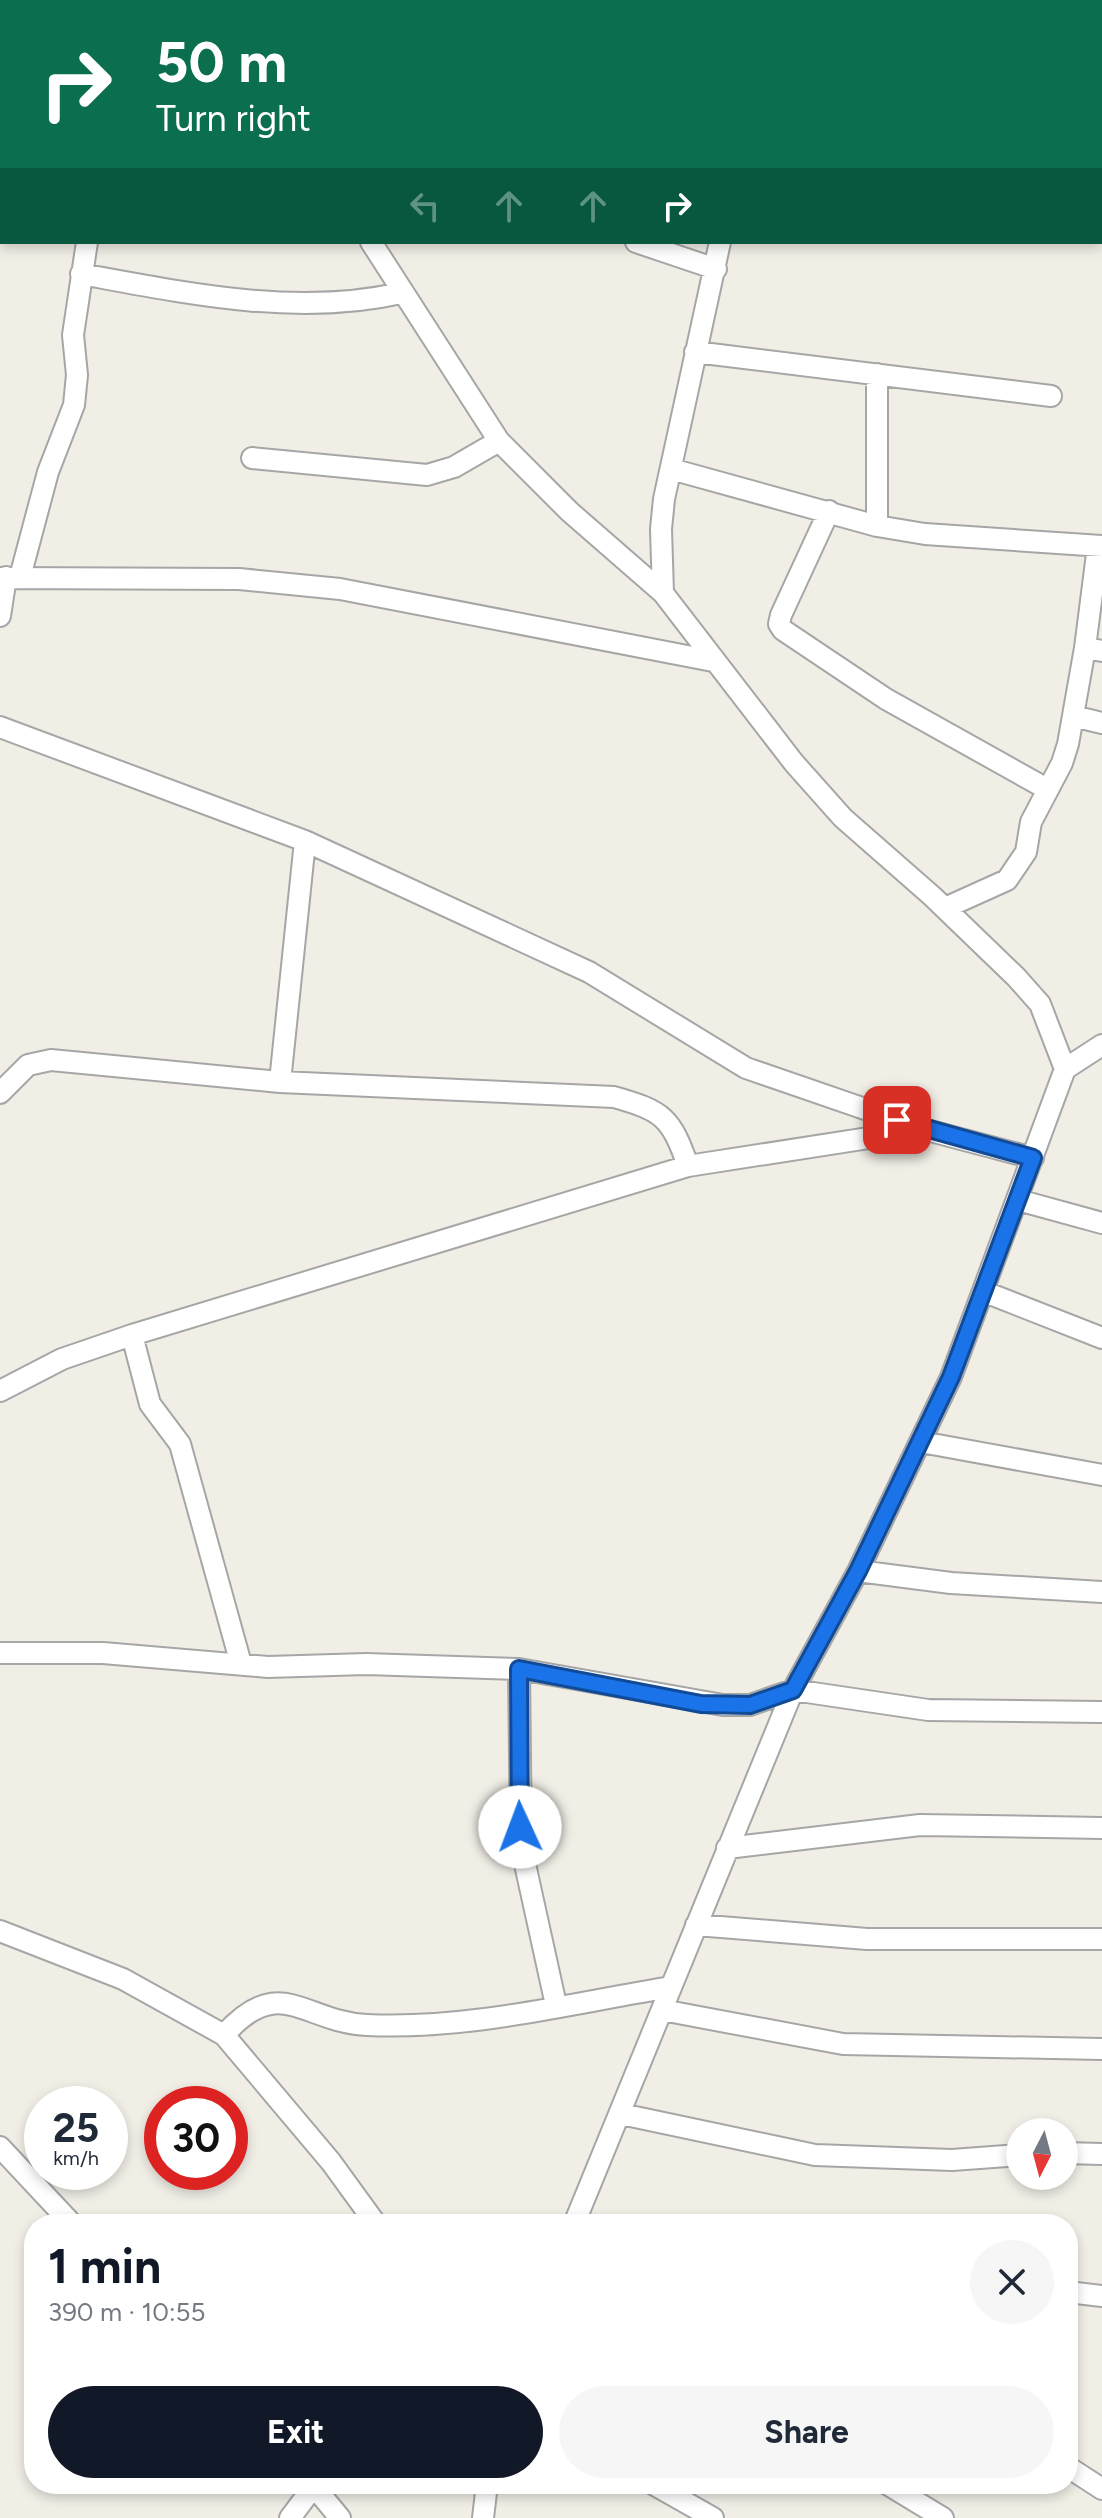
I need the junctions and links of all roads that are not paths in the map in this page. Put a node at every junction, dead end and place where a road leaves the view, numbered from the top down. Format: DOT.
graph roads {
  1 [pos="87,244"];
  2 [pos="373,244"];
  3 [pos="642,244"];
  4 [pos="720,244"];
  5 [pos="716,269"];
  6 [pos="81,274"];
  7 [pos="401,293"];
  8 [pos="695,352"];
  9 [pos="877,374"];
  10 [pos="1051,396"];
  11 [pos="499,441"];
  12 [pos="252,458"];
  13 [pos="671,469"];
  14 [pos="829,511"];
  15 [pos="877,526"];
  16 [pos="1100,546"];
  17 [pos="9,577"];
  18 [pos="663,593"];
  19 [pos="0,616"];
  20 [pos="1094,650"];
  21 [pos="713,661"];
  22 [pos="1073,716"];
  23 [pos="1102,723"];
  24 [pos="0,727"];
  25 [pos="1047,789"];
  26 [pos="305,841"];
  27 [pos="945,908"];
  28 [pos="1100,1049"];
  29 [pos="1065,1069"];
  30 [pos="280,1082"];
  31 [pos="0,1093"];
  32 [pos="923,1129"];
  33 [pos="1033,1158"];
  34 [pos="688,1166"];
  35 [pos="1018,1200"];
  36 [pos="1102,1223"];
  37 [pos="985,1292"];
  38 [pos="132,1335"];
  39 [pos="1102,1338"];
  40 [pos="0,1391"];
  41 [pos="921,1442"];
  42 [pos="1102,1475"];
  43 [pos="858,1571"];
  44 [pos="1102,1592"];
  45 [pos="0,1653"];
  46 [pos="241,1664"];
  47 [pos="519,1669"];
  48 [pos="793,1690"];
  49 [pos="1102,1712"];
  50 [pos="1102,1828"];
  51 [pos="727,1848"];
  52 [pos="696,1925"];
  53 [pos="0,1931"];
  54 [pos="1102,1939"];
  55 [pos="671,1987"];
  56 [pos="556,2005"];
  57 [pos="662,2010"];
  58 [pos="224,2035"];
  59 [pos="1102,2049"];
  60 [pos="621,2114"];
  61 [pos="0,2147"];
  62 [pos="1078,2153"];
  63 [pos="1102,2154"];
  64 [pos="1006,2156"];
  65 [pos="63,2214"];
  66 [pos="369,2214"];
  67 [pos="578,2214"];
  68 [pos="1078,2293"];
  69 [pos="1102,2296"];
  70 [pos="1078,2473"];
  71 [pos="1102,2489"];
  72 [pos="307,2494"];
  73 [pos="320,2494"];
  74 [pos="486,2494"];
  75 [pos="671,2494"];
  76 [pos="903,2494"];
  77 [pos="485,2517"];
  78 [pos="290,2518"];
  79 [pos="340,2518"];
  80 [pos="713,2518"];
  81 [pos="943,2518"];
  1 -- 6 [label="street"];
  2 -- 7 [label="street"];
  3 -- 5 [label="street"];
  4 -- 5 [label="street"];
  5 -- 8 [label="street"];
  6 -- 7 [label="street"];
  6 -- 17 [label="street"];
  7 -- 11 [label="street"];
  8 -- 9 [label="street"];
  8 -- 13 [label="street"];
  9 -- 10 [label="street"];
  9 -- 15 [label="street"];
  11 -- 12 [label="street"];
  11 -- 18 [label="street"];
  13 -- 14 [label="street"];
  13 -- 18 [label="street"];
  14 -- 15 [label="street"];
  14 -- 25 [label="street"];
  15 -- 16 [label="street"];
  16 -- 20 [label="street"];
  17 -- 19 [label="street"];
  17 -- 21 [label="street"];
  18 -- 21 [label="street"];
  20 -- 22 [label="street"];
  21 -- 27 [label="street"];
  22 -- 23 [label="street"];
  22 -- 25 [label="street"];
  24 -- 26 [label="street"];
  25 -- 27 [label="street"];
  26 -- 30 [label="street"];
  26 -- 32 [label="street"];
  27 -- 29 [label="street"];
  28 -- 29 [label="street"];
  29 -- 33 [label="street"];
  30 -- 31 [label="street"];
  30 -- 34 [label="street"];
  32 -- 33 [label="street"];
  32 -- 34 [label="street"];
  33 -- 35 [label="street"];
  34 -- 38 [label="street"];
  35 -- 36 [label="street"];
  35 -- 37 [label="street"];
  37 -- 39 [label="street"];
  37 -- 41 [label="street"];
  38 -- 40 [label="street"];
  38 -- 46 [label="street"];
  41 -- 42 [label="street"];
  41 -- 43 [label="street"];
  43 -- 44 [label="street"];
  43 -- 48 [label="street"];
  45 -- 46 [label="street"];
  46 -- 47 [label="street"];
  47 -- 48 [label="street"];
  47 -- 56 [label="street"];
  48 -- 49 [label="street"];
  48 -- 51 [label="street"];
  50 -- 51 [label="street"];
  51 -- 52 [label="street"];
  52 -- 54 [label="street"];
  52 -- 55 [label="street"];
  53 -- 58 [label="street"];
  55 -- 56 [label="street"];
  55 -- 57 [label="street"];
  56 -- 58 [label="street"];
  57 -- 59 [label="street"];
  57 -- 60 [label="street"];
  58 -- 66 [label="street"];
  60 -- 64 [label="street"];
  60 -- 67 [label="street"];
  61 -- 65 [label="street"];
  62 -- 63 [label="street"];
  68 -- 69 [label="street"];
  70 -- 71 [label="street"];
  72 -- 78 [label="street"];
  73 -- 79 [label="street"];
  74 -- 77 [label="street"];
  75 -- 80 [label="street"];
  76 -- 81 [label="street"];
}
